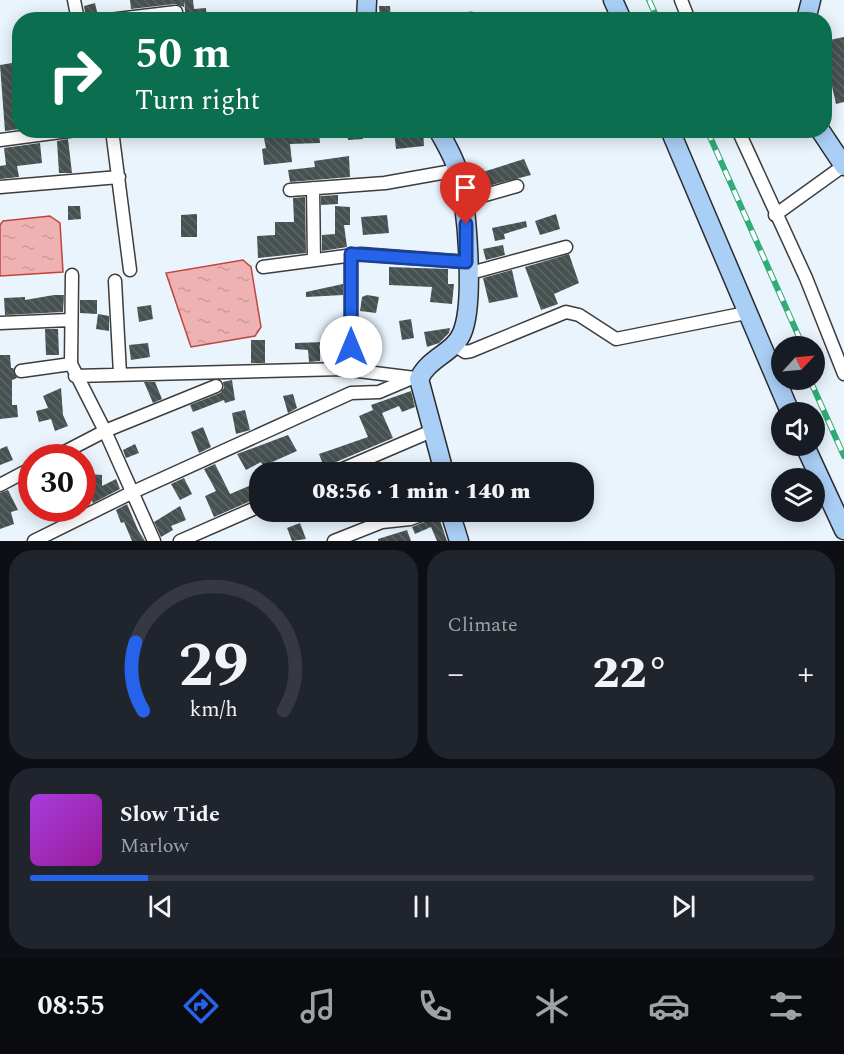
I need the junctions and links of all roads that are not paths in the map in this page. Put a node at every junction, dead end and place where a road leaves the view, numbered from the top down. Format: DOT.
graph roads {
  1 [pos="114,138"];
  2 [pos="442,138"];
  3 [pos="673,138"];
  4 [pos="741,138"];
  5 [pos="825,138"];
  6 [pos="844,166"];
  7 [pos="458,170"];
  8 [pos="119,177"];
  9 [pos="517,186"];
  10 [pos="0,187"];
  11 [pos="313,188"];
  12 [pos="290,190"];
  13 [pos="464,201"];
  14 [pos="775,215"];
  15 [pos="566,247"];
  16 [pos="351,254"];
  17 [pos="314,260"];
  18 [pos="263,267"];
  19 [pos="467,268"];
  20 [pos="130,270"];
  21 [pos="72,275"];
  22 [pos="115,281"];
  23 [pos="746,313"];
  24 [pos="70,320"];
  25 [pos="0,323"];
  26 [pos="454,345"];
  27 [pos="73,370"];
  28 [pos="351,370"];
  29 [pos="21,371"];
  30 [pos="120,374"];
  31 [pos="844,374"];
  32 [pos="416,378"];
  33 [pos="216,386"];
  34 [pos="786,402"];
  35 [pos="434,430"];
  36 [pos="105,431"];
  37 [pos="80,444"];
  38 [pos="810,456"];
  39 [pos="359,462"];
  40 [pos="442,462"];
  41 [pos="18,475"];
  42 [pos="0,485"];
  43 [pos="133,492"];
  44 [pos="249,511"];
  45 [pos="382,522"];
  46 [pos="453,522"];
  47 [pos="844,530"];
  48 [pos="34,541"];
  49 [pos="154,541"];
  50 [pos="180,541"];
  51 [pos="334,541"];
  52 [pos="459,541"];
  1 -- 8 [label="street"];
  2 -- 7 [label="street"];
  3 -- 23 [label="street"];
  4 -- 14 [label="street"];
  5 -- 6 [label="street"];
  6 -- 14 [label="street"];
  7 -- 11 [label="street"];
  7 -- 13 [label="street"];
  8 -- 10 [label="street"];
  8 -- 20 [label="street"];
  9 -- 13 [label="street"];
  11 -- 12 [label="street"];
  11 -- 17 [label="street"];
  13 -- 19 [label="street"];
  14 -- 31 [label="street"];
  15 -- 19 [label="street"];
  16 -- 17 [label="street"];
  16 -- 19 [label="street"];
  16 -- 28 [label="street"];
  17 -- 18 [label="street"];
  19 -- 26 [label="street"];
  21 -- 24 [label="street"];
  22 -- 30 [label="street"];
  23 -- 26 [label="street"];
  23 -- 34 [label="street"];
  24 -- 25 [label="street"];
  24 -- 27 [label="street"];
  26 -- 32 [label="street"];
  27 -- 29 [label="street"];
  27 -- 30 [label="street"];
  27 -- 36 [label="street"];
  28 -- 30 [label="street"];
  28 -- 32 [label="street"];
  32 -- 35 [label="street"];
  32 -- 43 [label="street"];
  33 -- 36 [label="street"];
  35 -- 39 [label="street"];
  35 -- 40 [label="street"];
  36 -- 37 [label="street"];
  36 -- 43 [label="street"];
  38 -- 47 [label="street"];
  41 -- 42 [label="street"];
  43 -- 48 [label="street"];
  43 -- 49 [label="street"];
  44 -- 50 [label="street"];
  45 -- 51 [label="street"];
  46 -- 52 [label="street"];
}
